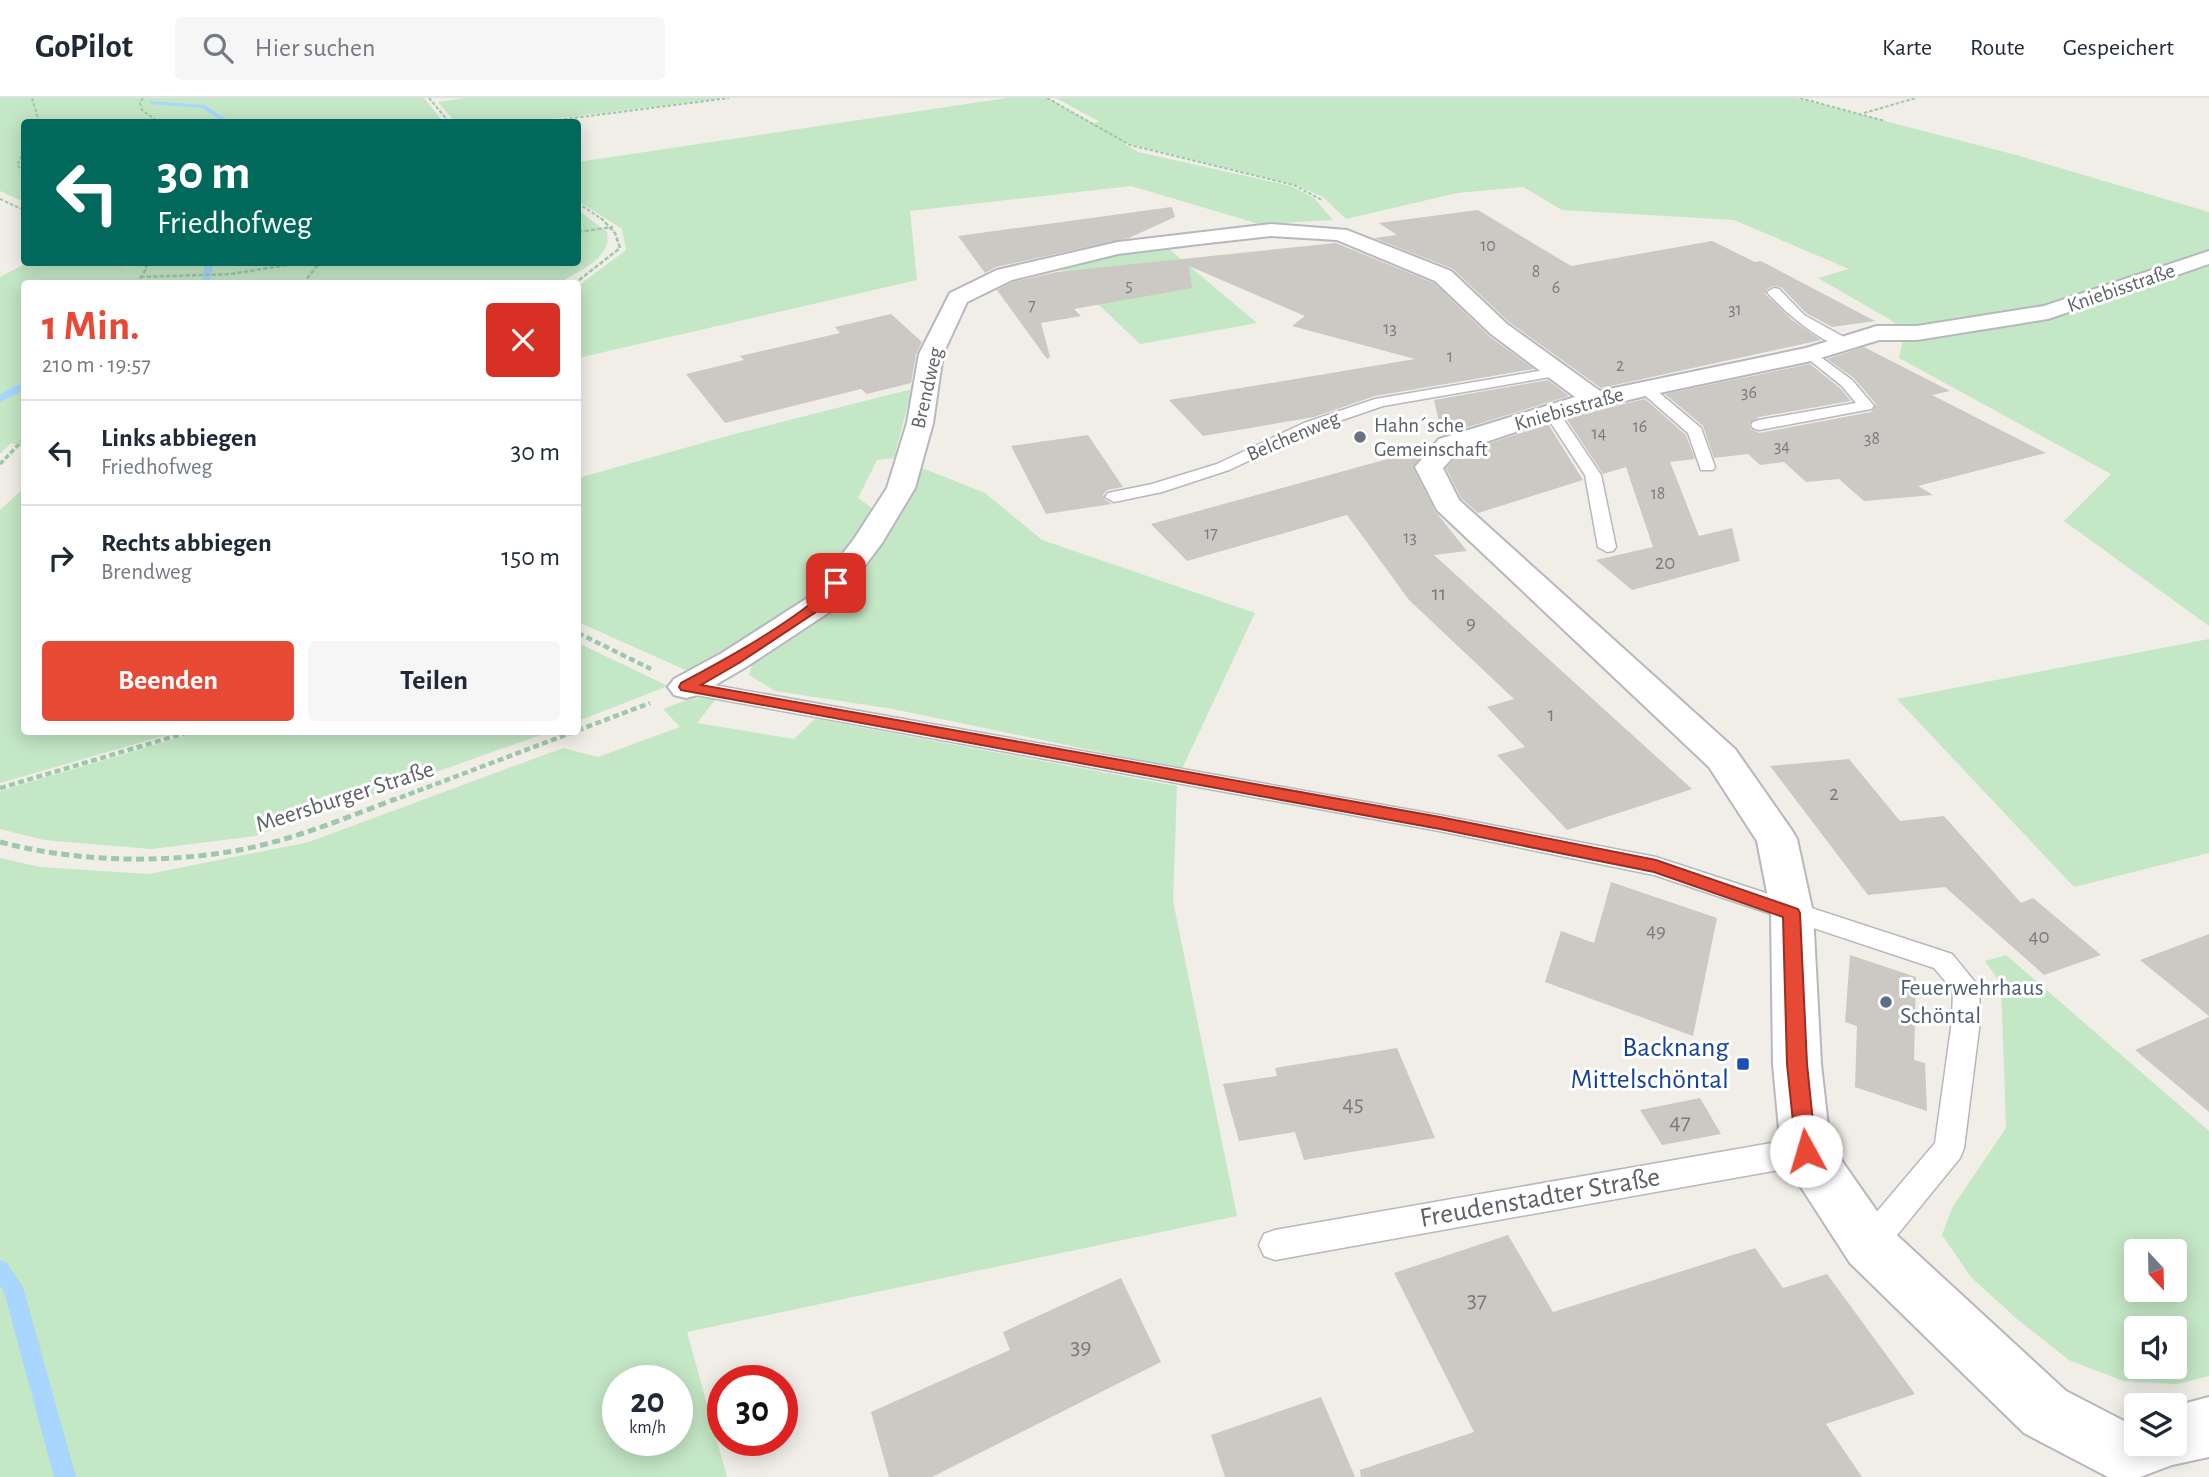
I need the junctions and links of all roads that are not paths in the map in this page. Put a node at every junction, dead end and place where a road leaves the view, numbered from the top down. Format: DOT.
graph roads {
  1 [pos="1330,208"];
  2 [pos="1340,233"];
  3 [pos="2209,257"];
  4 [pos="1774,292"];
  5 [pos="1846,344"];
  6 [pos="1811,354"];
  7 [pos="1557,372"];
  8 [pos="1644,388"];
  9 [pos="1595,400"];
  10 [pos="1551,411"];
  11 [pos="1759,425"];
  12 [pos="1707,467"];
  13 [pos="1114,497"];
  14 [pos="1607,547"];
  15 [pos="686,687"];
  16 [pos="1792,913"];
  17 [pos="1806,1151"];
  18 [pos="1275,1245"];
  19 [pos="1869,1245"];
  20 [pos="2209,1426"];
  21 [pos="2187,1435"];
  22 [pos="2124,1444"];
  1 -- 2 [label="street"];
  2 -- 7 [label="street"];
  2 -- 15 [label="street, Brendweg"];
  3 -- 5 [label="street, Kniebisstraße"];
  4 -- 5 [label="lane"];
  5 -- 6 [label="street, Kniebisstraße"];
  6 -- 8 [label="street, Kniebisstraße"];
  6 -- 11 [label="lane"];
  7 -- 9 [label="street"];
  7 -- 13 [label="lane, Belchenweg"];
  8 -- 9 [label="street, Kniebisstraße"];
  8 -- 12 [label="lane"];
  9 -- 10 [label="street, Kniebisstraße"];
  10 -- 14 [label="lane"];
  10 -- 16 [label="street, Kniebisstraße"];
  15 -- 16 [label="lane"];
  16 -- 17 [label="street"];
  16 -- 19 [label="lane"];
  17 -- 18 [label="lane, Freudenstadter Straße"];
  17 -- 19 [label="street"];
  19 -- 22 [label="street"];
  20 -- 21 [label="street"];
}
